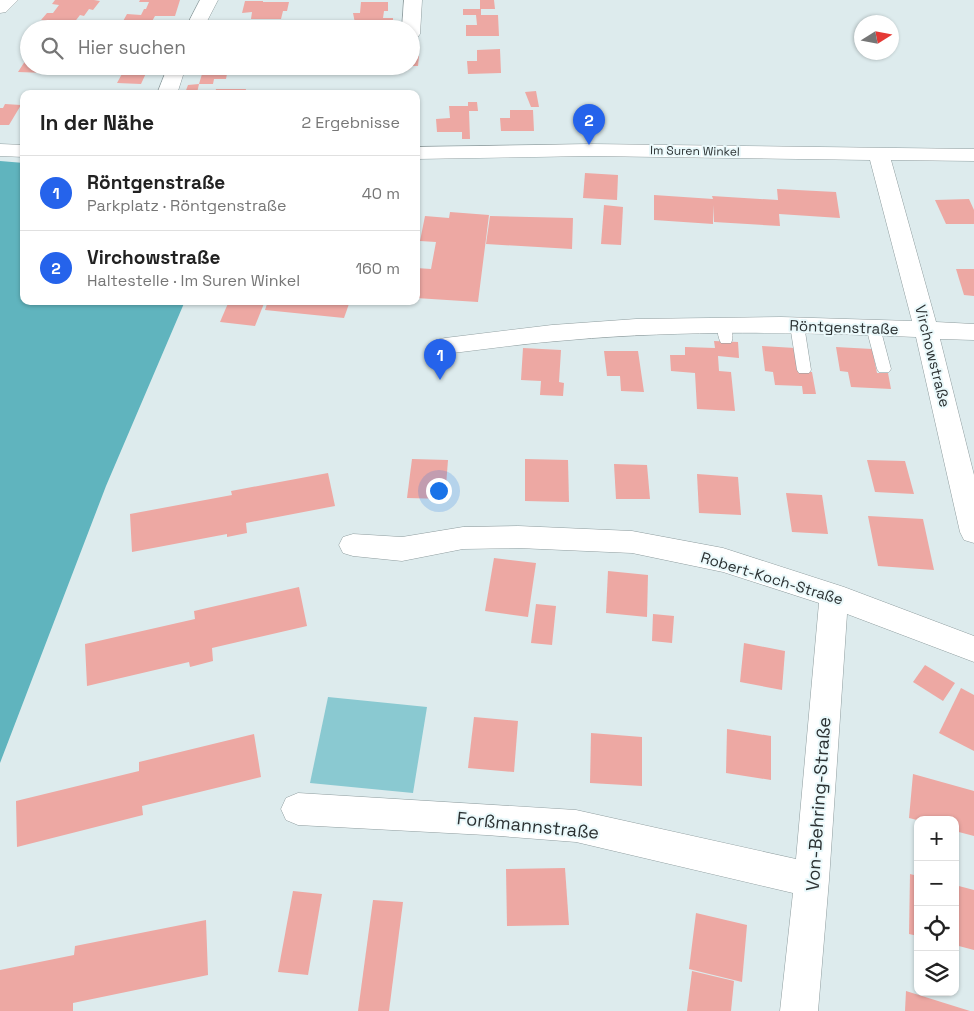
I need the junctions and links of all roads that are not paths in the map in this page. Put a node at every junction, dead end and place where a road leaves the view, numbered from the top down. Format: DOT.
graph roads {
  1 [pos="9,0"];
  2 [pos="209,0"];
  3 [pos="413,0"];
  4 [pos="0,8"];
  5 [pos="199,20"];
  6 [pos="412,20"];
  7 [pos="173,75"];
  8 [pos="168,90"];
  9 [pos="0,150"];
  10 [pos="20,151"];
  11 [pos="879,153"];
  12 [pos="420,154"];
  13 [pos="974,155"];
  14 [pos="797,325"];
  15 [pos="873,327"];
  16 [pos="926,330"];
  17 [pos="974,332"];
  18 [pos="445,346"];
  19 [pos="884,369"];
  20 [pos="804,370"];
  21 [pos="974,532"];
  22 [pos="354,545"];
  23 [pos="834,596"];
  24 [pos="974,649"];
  25 [pos="298,809"];
  26 [pos="812,880"];
  27 [pos="799,1011"];
  1 -- 4 [label="street"];
  2 -- 5 [label="street"];
  3 -- 6 [label="street"];
  7 -- 8 [label="street"];
  9 -- 10 [label="street"];
  11 -- 12 [label="street, Im Suren Winkel"];
  11 -- 13 [label="street, Im Suren Winkel"];
  11 -- 16 [label="street, Virchowstraße"];
  14 -- 15 [label="street, Röntgenstraße"];
  14 -- 18 [label="street, Röntgenstraße"];
  14 -- 20 [label="lane"];
  15 -- 16 [label="street, Röntgenstraße"];
  15 -- 19 [label="lane"];
  16 -- 17 [label="street, Röntgenstraße"];
  16 -- 21 [label="street, Virchowstraße"];
  22 -- 23 [label="street, Robert-Koch-Straße"];
  23 -- 24 [label="street, Robert-Koch-Straße"];
  23 -- 26 [label="street, Von-Behring-Straße"];
  25 -- 26 [label="street, Forßmannstraße"];
  26 -- 27 [label="street, Von-Behring-Straße"];
}
